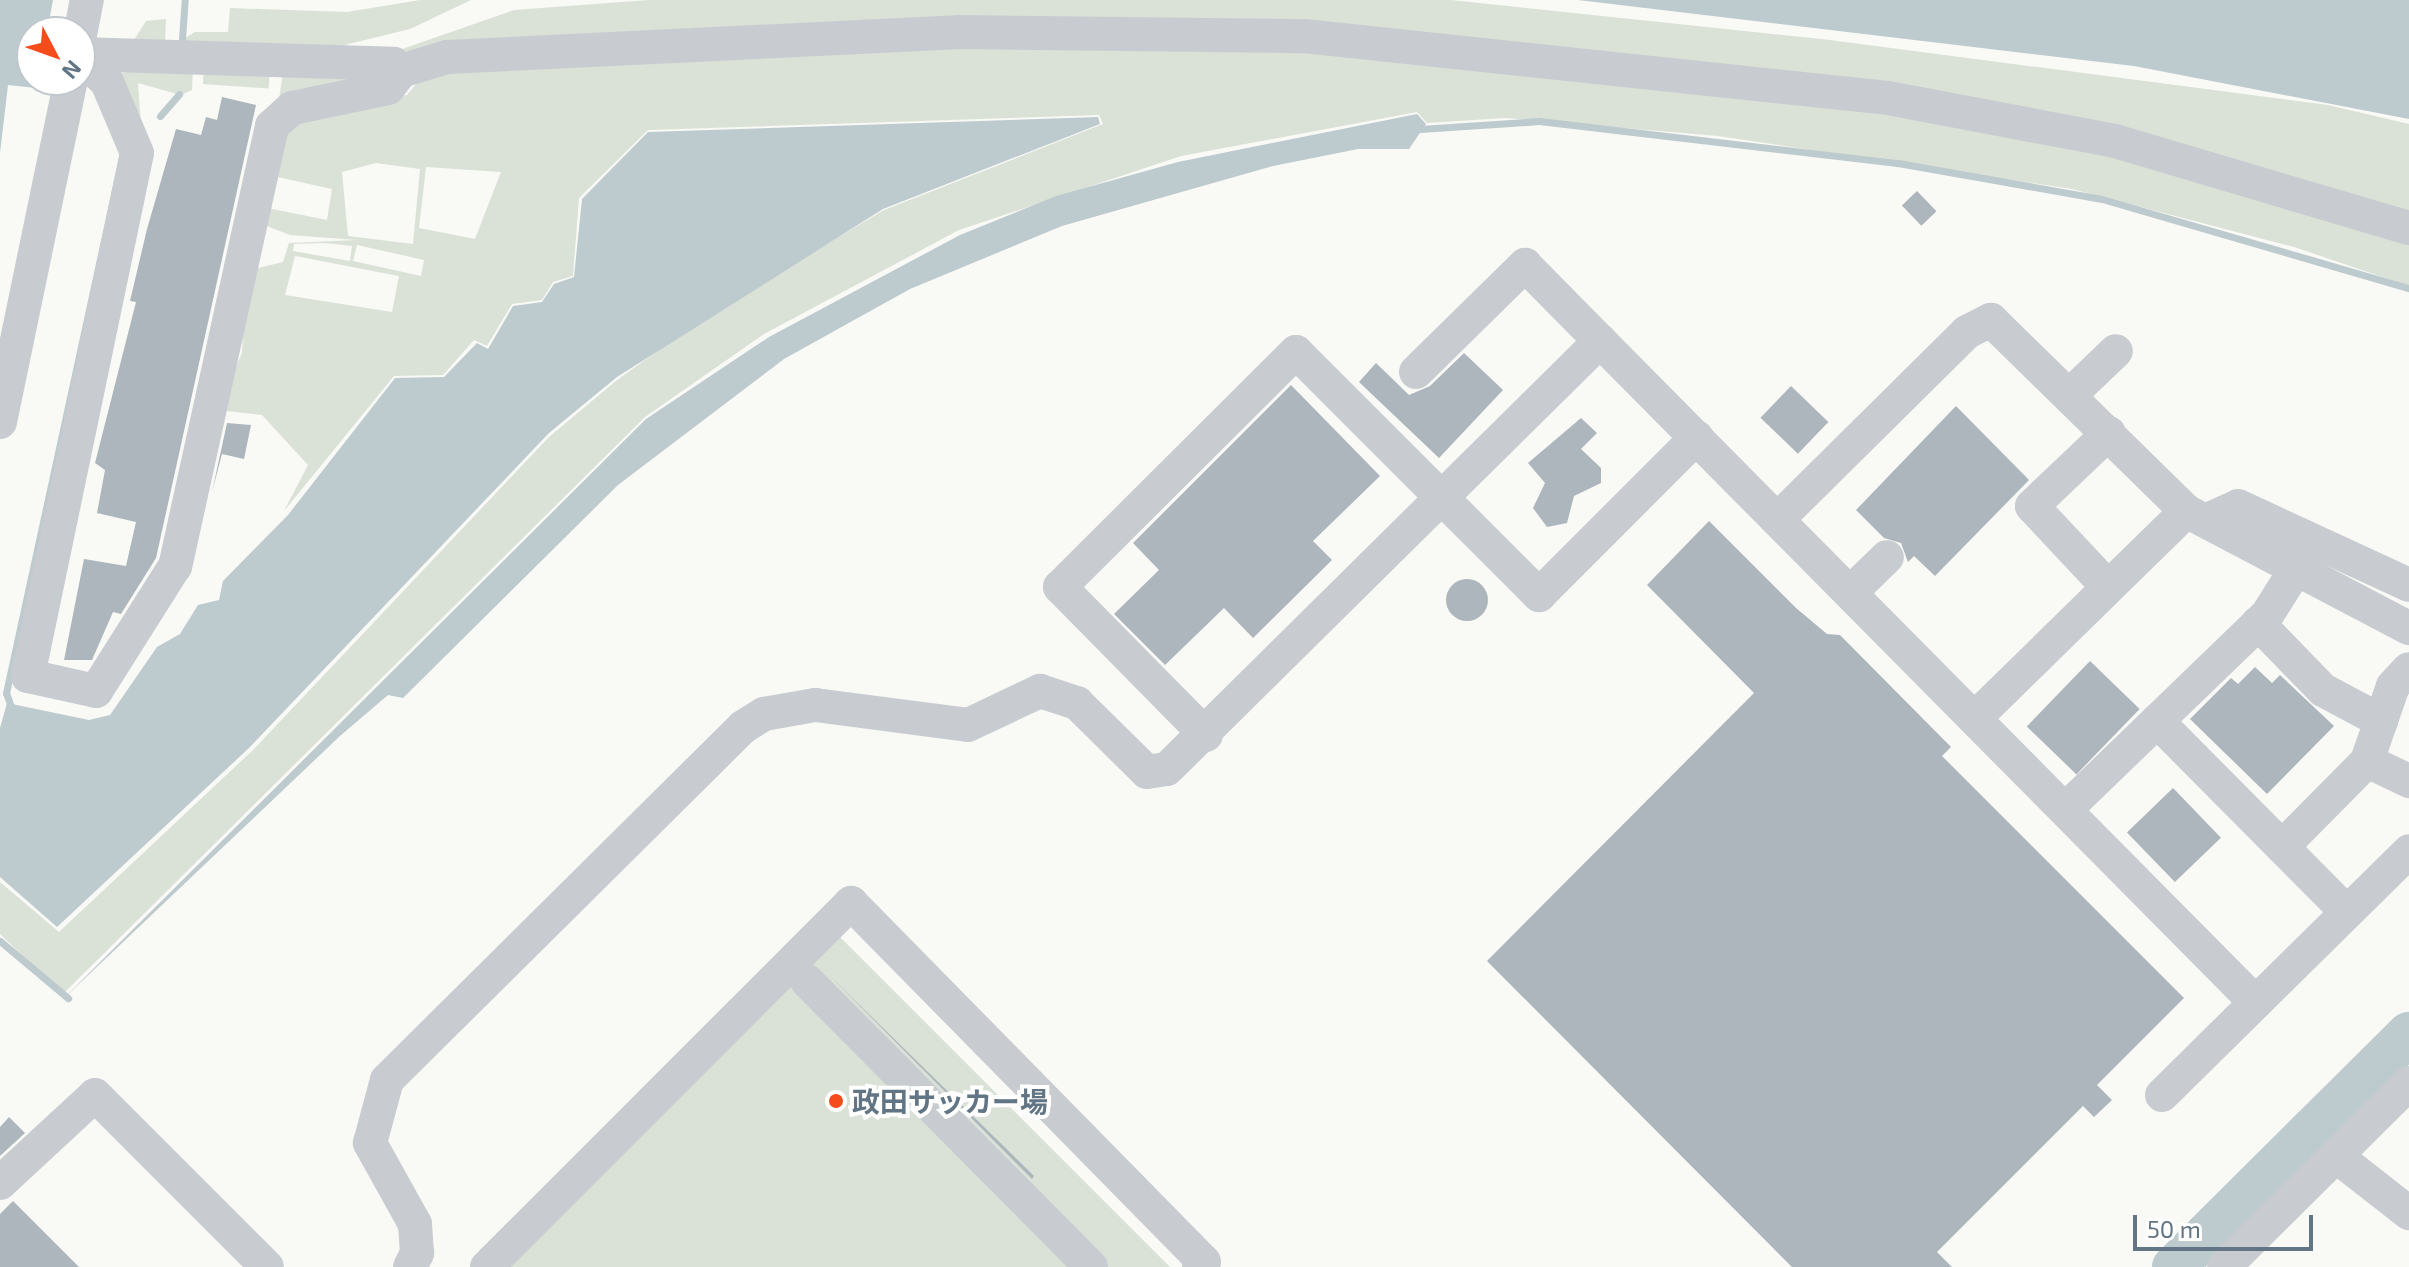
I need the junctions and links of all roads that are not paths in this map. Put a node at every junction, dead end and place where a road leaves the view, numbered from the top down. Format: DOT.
graph roads {
  1 [pos="96,55"];
  2 [pos="96,71"];
  3 [pos="401,71"];
  4 [pos="68,96"];
  5 [pos="2409,228"];
  6 [pos="1600,341"];
  7 [pos="2116,351"];
  8 [pos="1416,372"];
  9 [pos="2071,394"];
  10 [pos="0,422"];
  11 [pos="2109,433"];
  12 [pos="1697,437"];
  13 [pos="1441,499"];
  14 [pos="2196,516"];
  15 [pos="1778,519"];
  16 [pos="1887,557"];
  17 [pos="2296,569"];
  18 [pos="2409,585"];
  19 [pos="2108,587"];
  20 [pos="1851,592"];
  21 [pos="2258,623"];
  22 [pos="2409,628"];
  23 [pos="2409,669"];
  24 [pos="1976,717"];
  25 [pos="2157,721"];
  26 [pos="2381,721"];
  27 [pos="1206,735"];
  28 [pos="2367,761"];
  29 [pos="2409,781"];
  30 [pos="2066,809"];
  31 [pos="2282,847"];
  32 [pos="2409,851"];
  33 [pos="2347,912"];
  34 [pos="807,981"];
  35 [pos="2255,1002"];
  36 [pos="2409,1083"];
  37 [pos="2162,1095"];
  38 [pos="2336,1156"];
  39 [pos="0,1183"];
  40 [pos="2409,1213"];
  41 [pos="267,1267"];
  42 [pos="410,1267"];
  43 [pos="487,1267"];
  44 [pos="1091,1267"];
  45 [pos="1199,1267"];
  46 [pos="2224,1267"];
  1 -- 3 [label="street"];
  2 -- 3 [label="street"];
  3 -- 5 [label="street"];
  4 -- 10 [label="street"];
  6 -- 8 [label="street"];
  6 -- 12 [label="street"];
  6 -- 13 [label="street"];
  7 -- 9 [label="street"];
  9 -- 11 [label="street"];
  9 -- 15 [label="street"];
  11 -- 14 [label="street"];
  11 -- 19 [label="street"];
  12 -- 13 [label="street"];
  12 -- 15 [label="street"];
  13 -- 27 [label="street"];
  13 -- 27 [label="street"];
  14 -- 17 [label="street"];
  14 -- 18 [label="street"];
  14 -- 19 [label="street"];
  15 -- 20 [label="street"];
  16 -- 20 [label="street"];
  17 -- 21 [label="street"];
  17 -- 22 [label="street"];
  19 -- 24 [label="street"];
  20 -- 24 [label="street"];
  21 -- 25 [label="street"];
  21 -- 26 [label="street"];
  23 -- 26 [label="street"];
  24 -- 30 [label="street"];
  25 -- 30 [label="street"];
  25 -- 31 [label="street"];
  26 -- 28 [label="street"];
  27 -- 42 [label="street"];
  28 -- 29 [label="street"];
  28 -- 31 [label="street"];
  30 -- 35 [label="street"];
  31 -- 33 [label="street"];
  32 -- 33 [label="street"];
  33 -- 35 [label="street"];
  34 -- 44 [label="street"];
  35 -- 37 [label="street"];
  36 -- 38 [label="street"];
  38 -- 40 [label="street"];
  38 -- 46 [label="street"];
  39 -- 41 [label="street"];
  43 -- 45 [label="street"];
}
